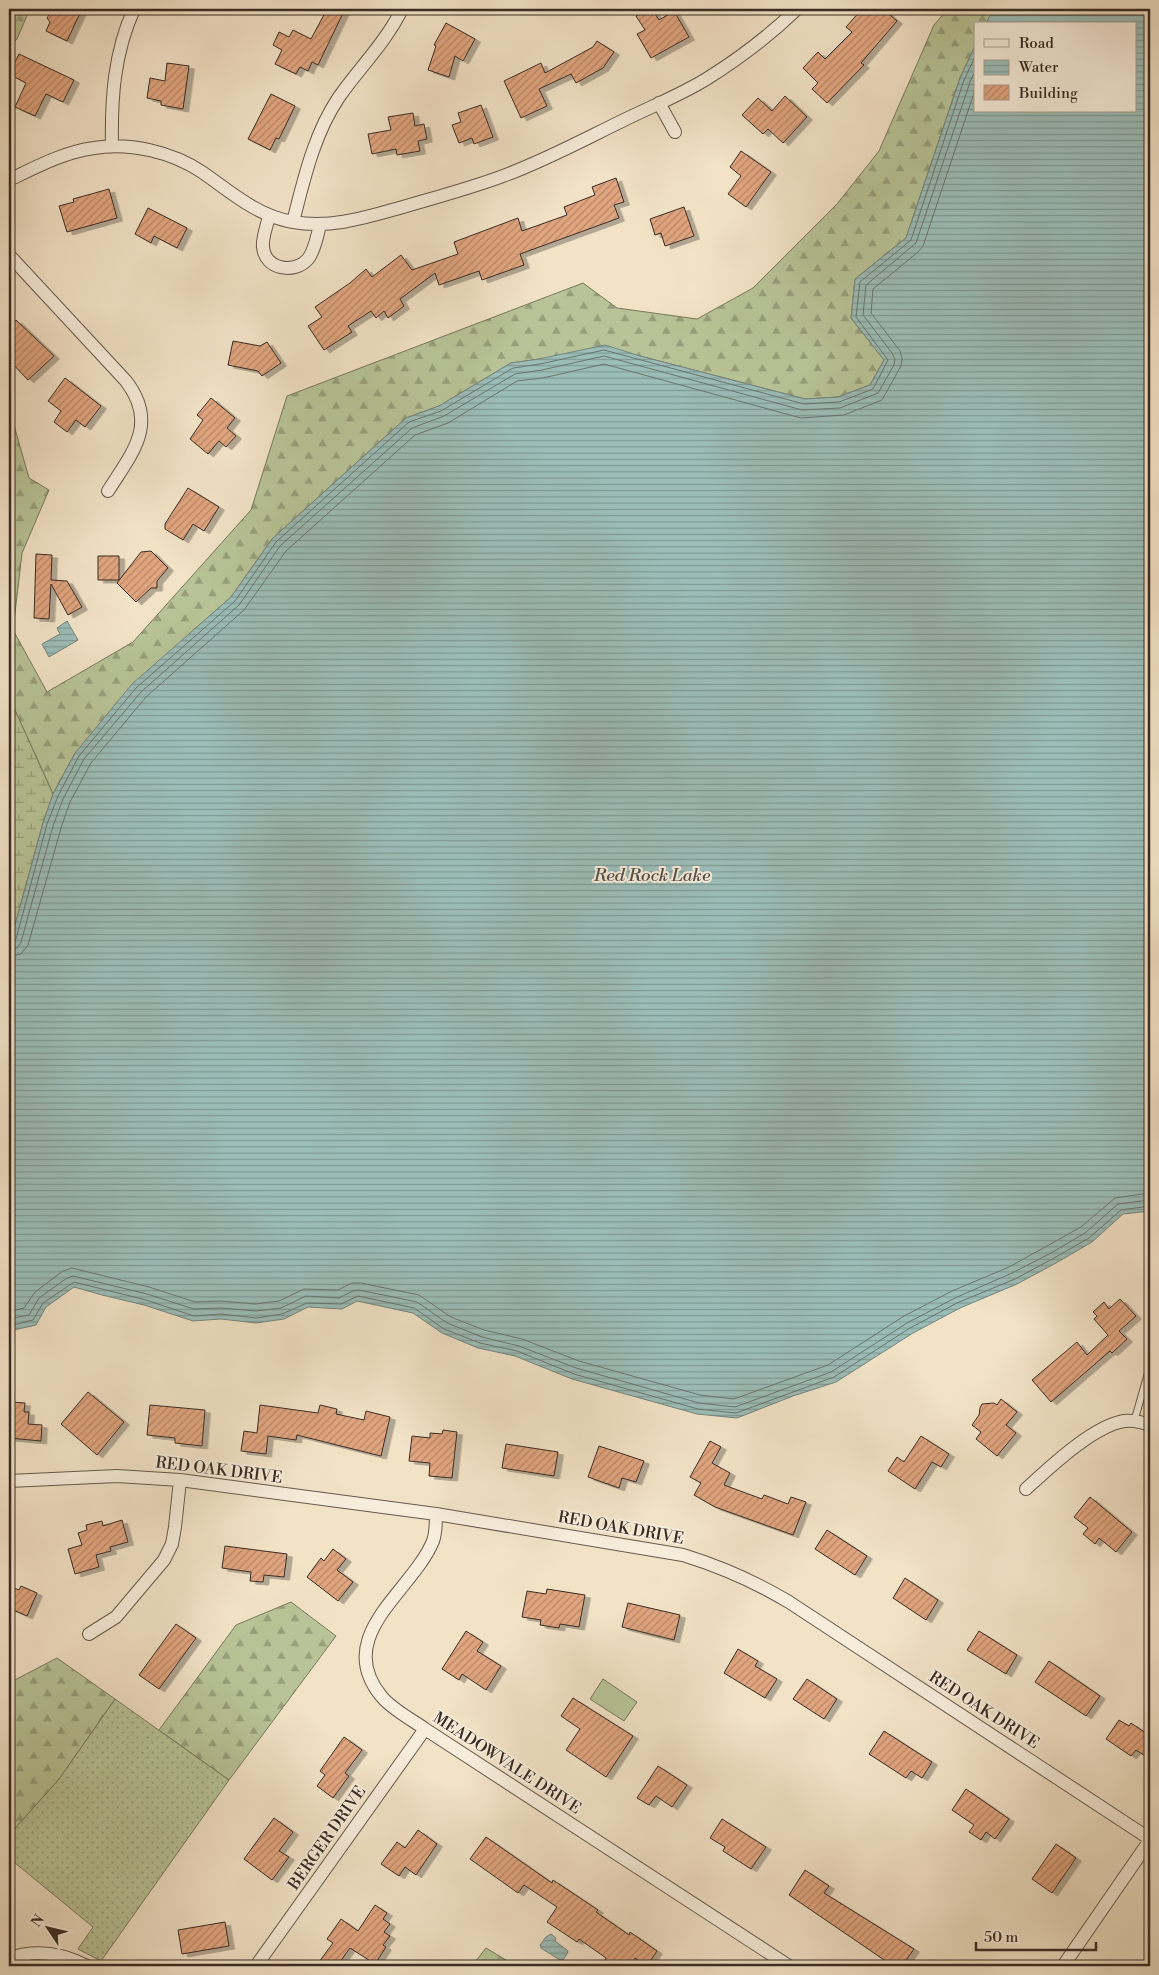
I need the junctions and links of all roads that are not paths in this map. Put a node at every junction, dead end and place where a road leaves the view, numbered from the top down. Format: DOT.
graph roads {
  1 [pos="134,9"];
  2 [pos="402,9"];
  3 [pos="797,9"];
  4 [pos="659,103"];
  5 [pos="674,132"];
  6 [pos="112,146"];
  7 [pos="9,180"];
  8 [pos="269,216"];
  9 [pos="292,222"];
  10 [pos="320,226"];
  11 [pos="9,255"];
  12 [pos="108,491"];
  13 [pos="1150,1366"];
  14 [pos="1134,1422"];
  15 [pos="1150,1425"];
  16 [pos="180,1480"];
  17 [pos="9,1481"];
  18 [pos="1026,1489"];
  19 [pos="436,1514"];
  20 [pos="89,1634"];
  21 [pos="425,1728"];
  22 [pos="1150,1839"];
  23 [pos="9,1958"];
  24 [pos="87,1966"];
  25 [pos="256,1966"];
  26 [pos="789,1966"];
  27 [pos="1063,1966"];
  1 -- 6 [label="street"];
  2 -- 9 [label="street"];
  3 -- 4 [label="street"];
  4 -- 5 [label="street"];
  4 -- 10 [label="street"];
  6 -- 7 [label="street"];
  6 -- 8 [label="street"];
  8 -- 9 [label="street"];
  8 -- 10 [label="street"];
  9 -- 10 [label="street"];
  11 -- 12 [label="street"];
  13 -- 14 [label="lane"];
  14 -- 15 [label="street"];
  14 -- 18 [label="street"];
  16 -- 17 [label="street, RED OAK DRIVE"];
  16 -- 19 [label="street, RED OAK DRIVE"];
  16 -- 20 [label="street"];
  19 -- 21 [label="street, MEADOWVALE DRIVE"];
  19 -- 22 [label="street, RED OAK DRIVE"];
  21 -- 25 [label="street, BERGER DRIVE"];
  21 -- 26 [label="street, MEADOWVALE DRIVE"];
  22 -- 27 [label="street"];
  23 -- 24 [label="street"];
}
